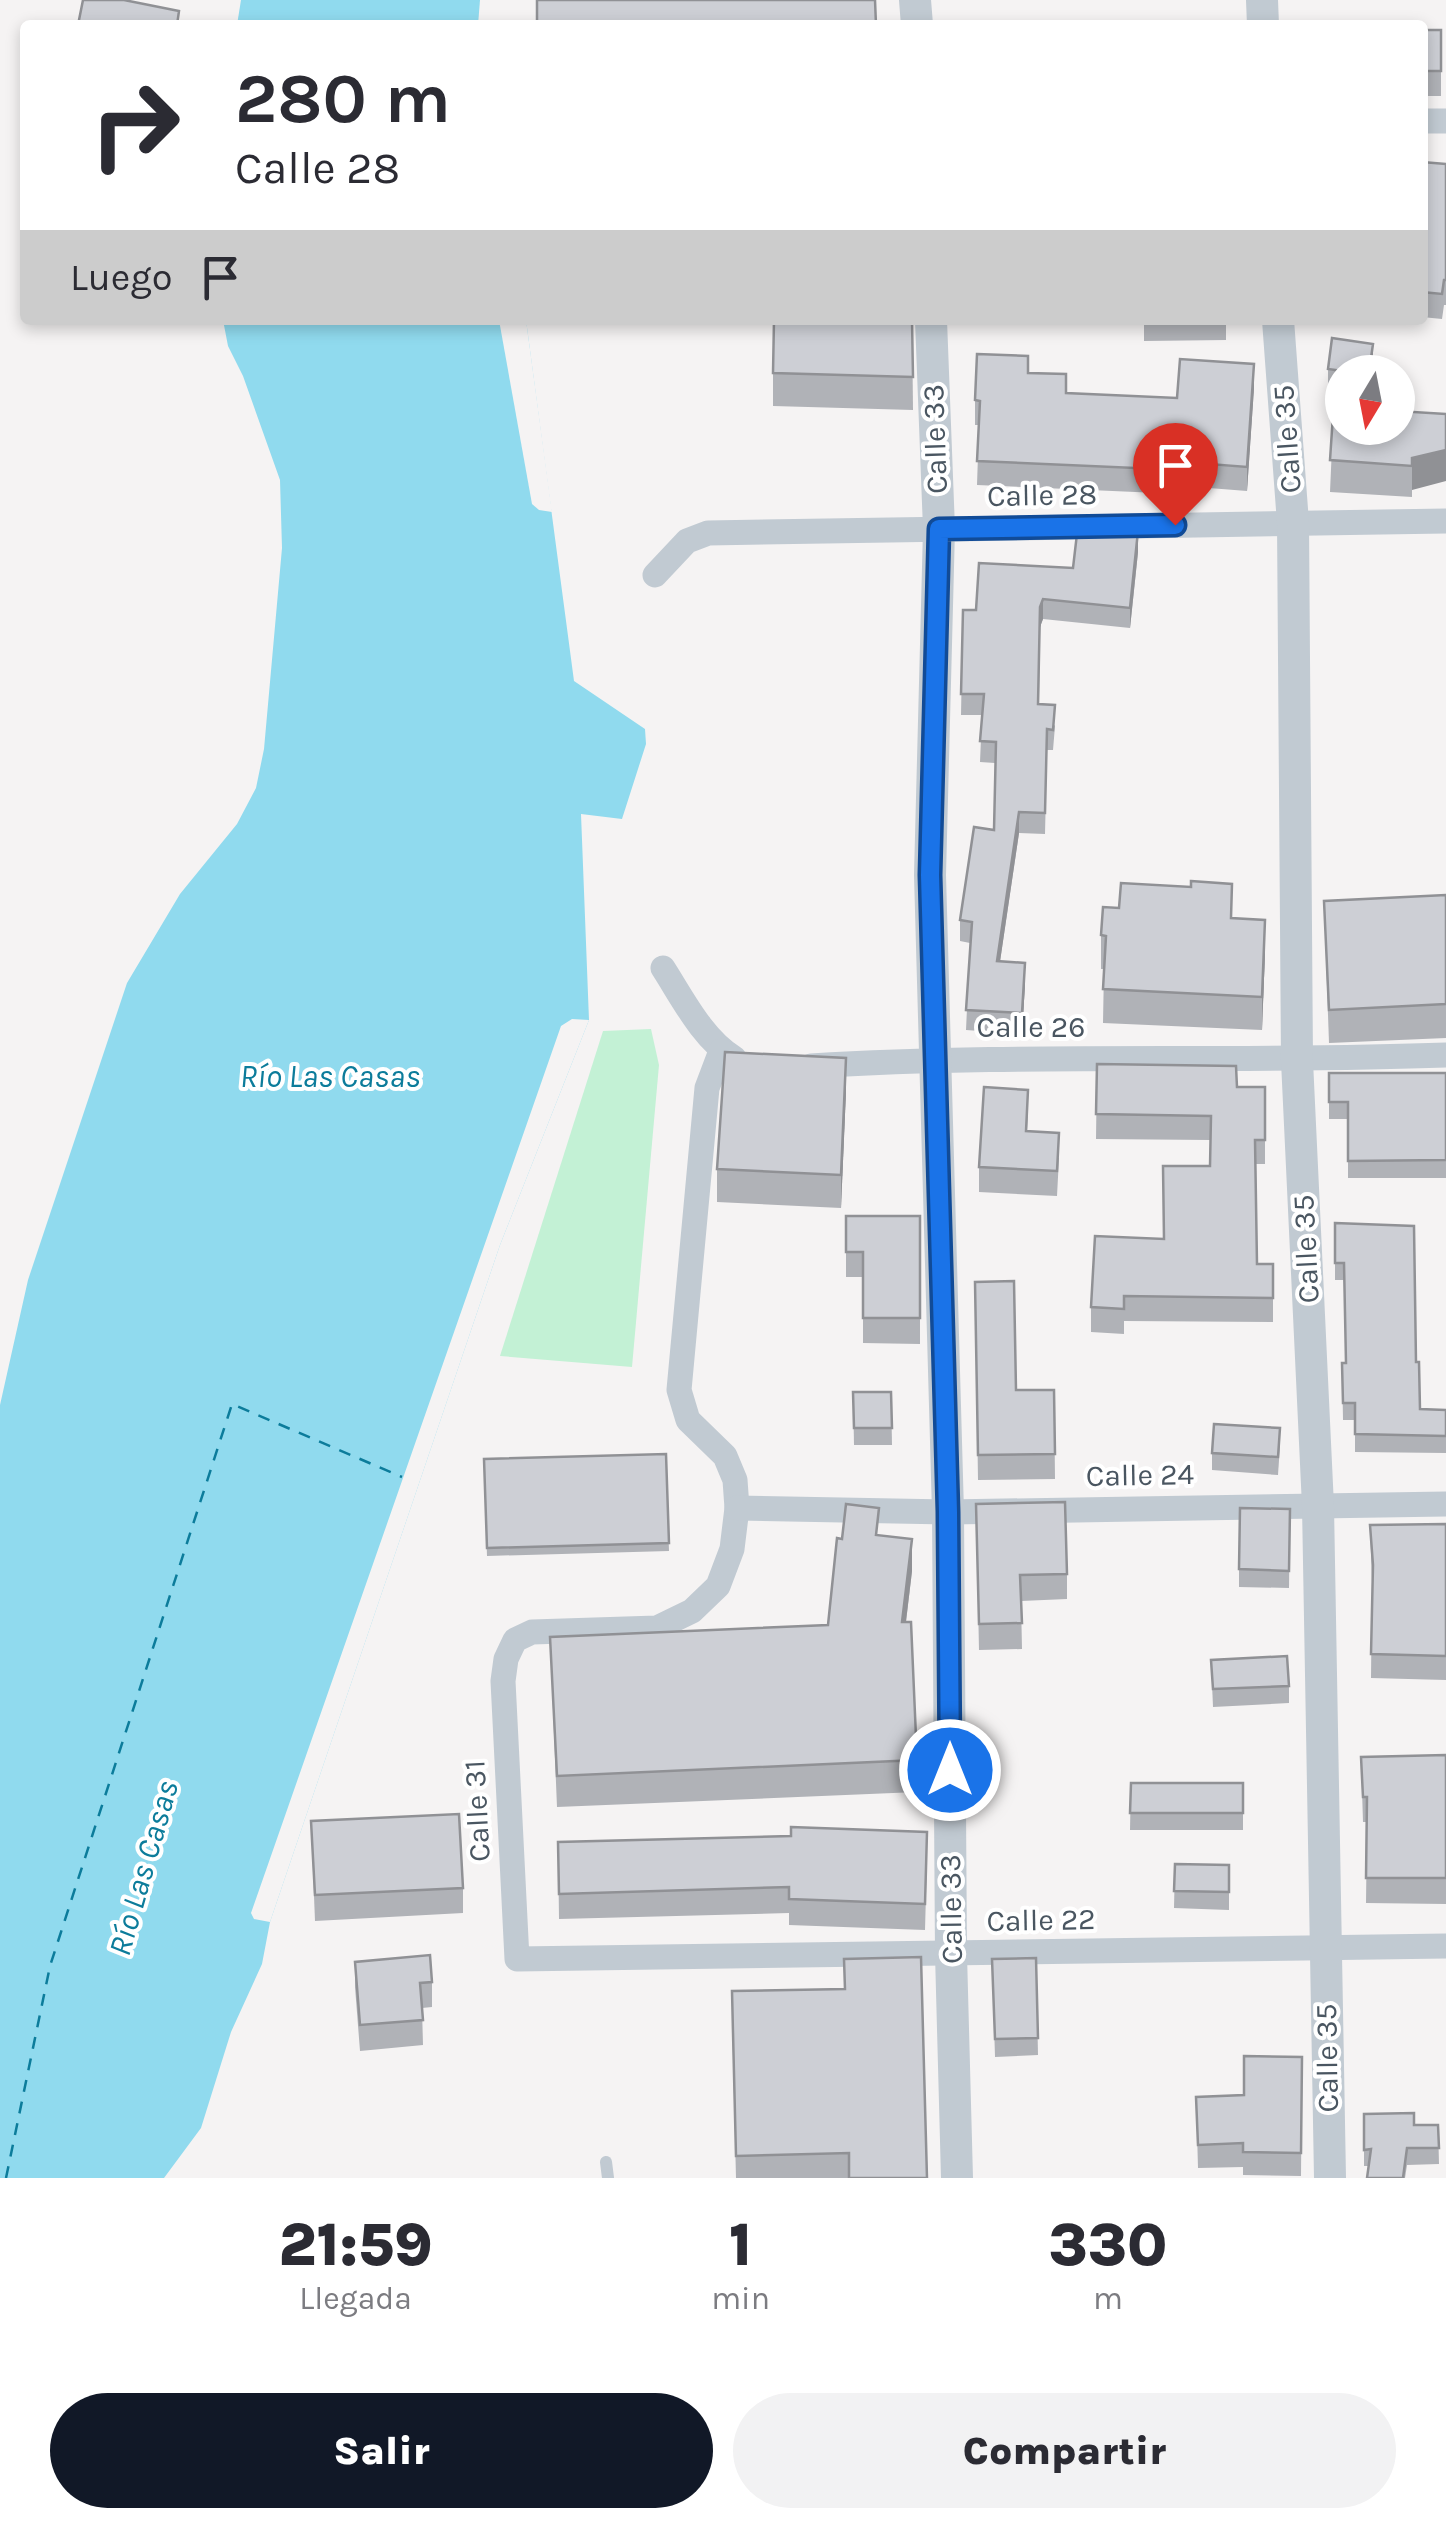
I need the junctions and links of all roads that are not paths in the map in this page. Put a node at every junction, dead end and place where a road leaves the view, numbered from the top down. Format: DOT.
graph roads {
  1 [pos="931,325"];
  2 [pos="1278,325"];
  3 [pos="1446,521"];
  4 [pos="1293,523"];
  5 [pos="939,529"];
  6 [pos="656,575"];
  7 [pos="663,968"];
  8 [pos="722,1050"];
  9 [pos="1446,1055"];
  10 [pos="936,1058"];
  11 [pos="1297,1061"];
  12 [pos="1446,1504"];
  13 [pos="1318,1506"];
  14 [pos="737,1508"];
  15 [pos="948,1512"];
  16 [pos="1324,1946"];
  17 [pos="1446,1946"];
  18 [pos="951,1954"];
  19 [pos="517,1959"];
  20 [pos="606,2162"];
  21 [pos="608,2178"];
  22 [pos="957,2178"];
  23 [pos="1330,2178"];
  1 -- 5 [label="street, Calle 33"];
  2 -- 4 [label="street, Calle 35"];
  3 -- 4 [label="street, Calle 28"];
  4 -- 5 [label="street, Calle 28"];
  4 -- 11 [label="street, Calle 35"];
  5 -- 6 [label="street, Calle 28"];
  5 -- 10 [label="street, Calle 33"];
  7 -- 8 [label="street, Calle 26"];
  8 -- 10 [label="street, Calle 26"];
  8 -- 14 [label="street"];
  9 -- 11 [label="street, Calle 26"];
  10 -- 11 [label="street, Calle 26"];
  10 -- 15 [label="street, Calle 33"];
  11 -- 13 [label="street, Calle 35"];
  12 -- 13 [label="street, Calle 24"];
  13 -- 15 [label="street, Calle 24"];
  13 -- 16 [label="street, Calle 35"];
  14 -- 15 [label="street, Calle 24"];
  14 -- 19 [label="street, Calle 31"];
  15 -- 18 [label="street, Calle 33"];
  16 -- 17 [label="street, Calle 22"];
  16 -- 18 [label="street, Calle 22"];
  16 -- 23 [label="street, Calle 35"];
  18 -- 19 [label="street, Calle 22"];
  18 -- 22 [label="street, Calle 33"];
  20 -- 21 [label="lane"];
}
